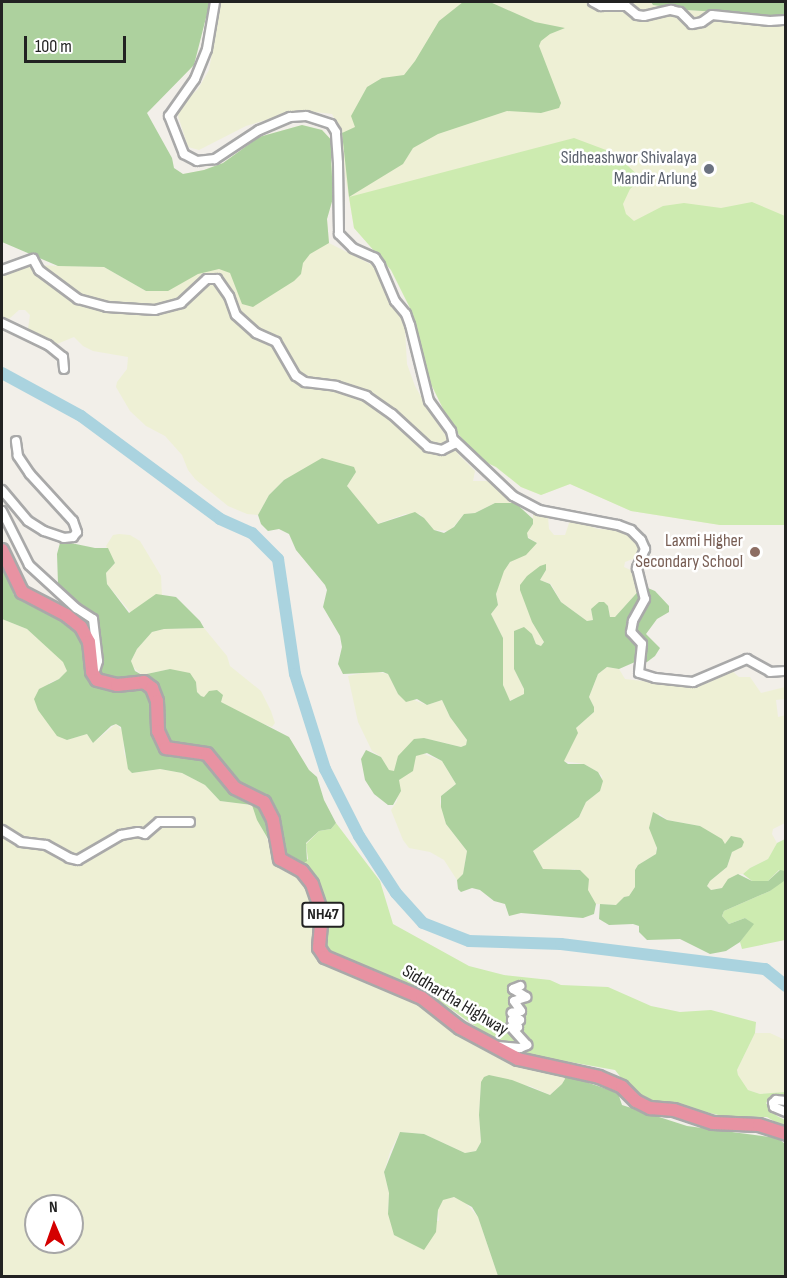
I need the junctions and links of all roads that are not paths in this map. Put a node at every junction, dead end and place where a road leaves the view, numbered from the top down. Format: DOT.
graph roads {
  1 [pos="215,2"];
  2 [pos="593,2"];
  3 [pos="786,20"];
  4 [pos="2,270"];
  5 [pos="2,323"];
  6 [pos="64,369"];
  7 [pos="454,440"];
  8 [pos="16,441"];
  9 [pos="2,490"];
  10 [pos="2,511"];
  11 [pos="2,549"];
  12 [pos="786,671"];
  13 [pos="94,676"];
  14 [pos="190,822"];
  15 [pos="2,830"];
  16 [pos="520,986"];
  17 [pos="495,1047"];
  18 [pos="786,1101"];
  19 [pos="786,1112"];
  20 [pos="786,1134"];
  1 -- 7 [label="street"];
  2 -- 3 [label="street"];
  4 -- 7 [label="street"];
  5 -- 6 [label="street"];
  7 -- 12 [label="street"];
  8 -- 9 [label="street"];
  10 -- 13 [label="street"];
  11 -- 13 [label="highway"];
  13 -- 17 [label="highway, Siddhartha Highway / NH47"];
  14 -- 15 [label="street"];
  16 -- 17 [label="street"];
  17 -- 20 [label="highway, Siddhartha Highway / NH47"];
  18 -- 19 [label="street"];
}
